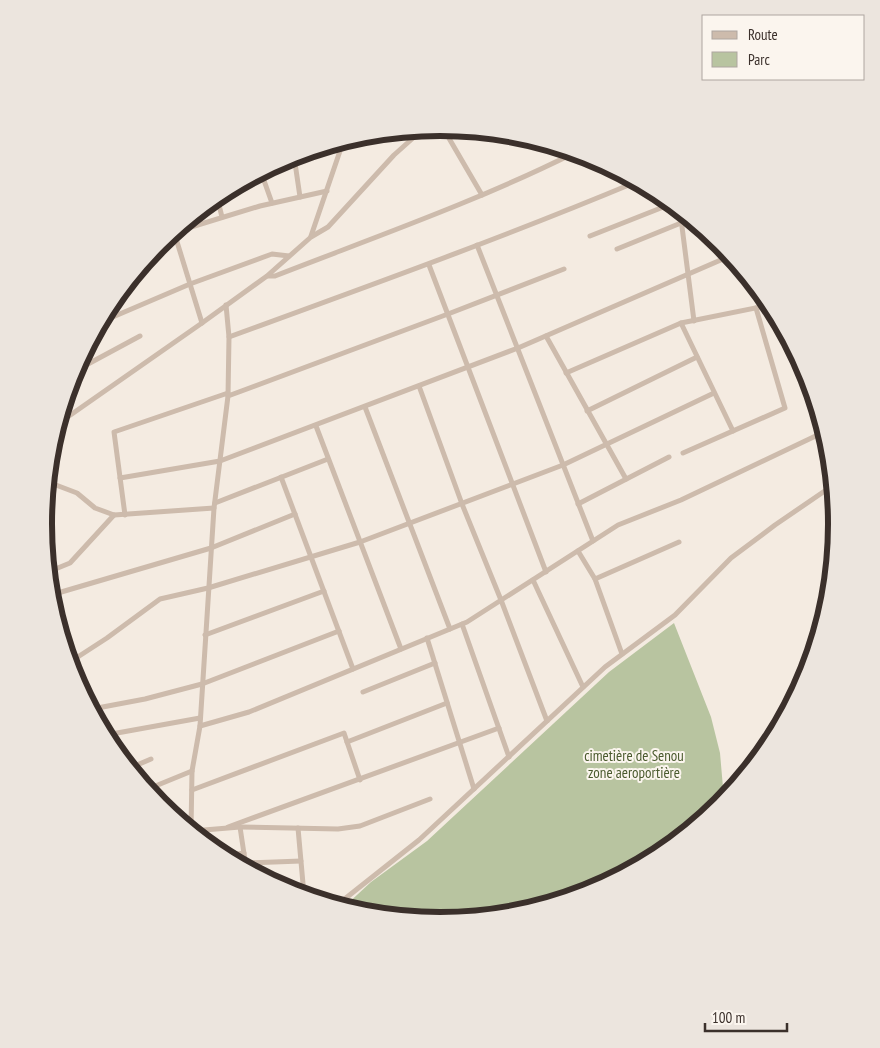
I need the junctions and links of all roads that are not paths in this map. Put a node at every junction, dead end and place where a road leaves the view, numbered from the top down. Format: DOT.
graph roads {
  1 [pos="448,136"];
  2 [pos="414,137"];
  3 [pos="340,150"];
  4 [pos="565,157"];
  5 [pos="295,165"];
  6 [pos="263,179"];
  7 [pos="628,185"];
  8 [pos="327,191"];
  9 [pos="482,195"];
  10 [pos="300,197"];
  11 [pos="272,203"];
  12 [pos="219,206"];
  13 [pos="663,207"];
  14 [pos="222,217"];
  15 [pos="682,223"];
  16 [pos="193,226"];
  17 [pos="590,236"];
  18 [pos="311,237"];
  19 [pos="177,241"];
  20 [pos="477,245"];
  21 [pos="617,249"];
  22 [pos="289,256"];
  23 [pos="722,259"];
  24 [pos="429,265"];
  25 [pos="564,269"];
  26 [pos="688,275"];
  27 [pos="267,276"];
  28 [pos="190,284"];
  29 [pos="497,295"];
  30 [pos="226,305"];
  31 [pos="761,307"];
  32 [pos="756,308"];
  33 [pos="448,314"];
  34 [pos="113,317"];
  35 [pos="694,321"];
  36 [pos="202,323"];
  37 [pos="681,323"];
  38 [pos="140,336"];
  39 [pos="546,336"];
  40 [pos="229,337"];
  41 [pos="518,348"];
  42 [pos="697,357"];
  43 [pos="87,365"];
  44 [pos="468,367"];
  45 [pos="566,373"];
  46 [pos="419,386"];
  47 [pos="714,393"];
  48 [pos="228,394"];
  49 [pos="365,407"];
  50 [pos="587,411"];
  51 [pos="68,417"];
  52 [pos="316,426"];
  53 [pos="733,431"];
  54 [pos="817,435"];
  55 [pos="606,444"];
  56 [pos="684,453"];
  57 [pos="669,457"];
  58 [pos="328,459"];
  59 [pos="220,461"];
  60 [pos="563,466"];
  61 [pos="281,477"];
  62 [pos="120,478"];
  63 [pos="626,479"];
  64 [pos="55,485"];
  65 [pos="512,485"];
  66 [pos="826,490"];
  67 [pos="462,504"];
  68 [pos="578,504"];
  69 [pos="214,505"];
  70 [pos="295,514"];
  71 [pos="114,515"];
  72 [pos="125,515"];
  73 [pos="410,524"];
  74 [pos="360,542"];
  75 [pos="593,542"];
  76 [pos="679,542"];
  77 [pos="211,548"];
  78 [pos="578,551"];
  79 [pos="311,557"];
  80 [pos="55,569"];
  81 [pos="546,572"];
  82 [pos="596,579"];
  83 [pos="532,580"];
  84 [pos="208,588"];
  85 [pos="324,590"];
  86 [pos="59,593"];
  87 [pos="501,600"];
  88 [pos="462,624"];
  89 [pos="450,629"];
  90 [pos="339,631"];
  91 [pos="205,635"];
  92 [pos="427,638"];
  93 [pos="401,649"];
  94 [pos="622,654"];
  95 [pos="76,658"];
  96 [pos="435,663"];
  97 [pos="353,669"];
  98 [pos="202,684"];
  99 [pos="583,687"];
  100 [pos="363,692"];
  101 [pos="447,703"];
  102 [pos="99,708"];
  103 [pos="200,718"];
  104 [pos="547,721"];
  105 [pos="200,726"];
  106 [pos="498,728"];
  107 [pos="114,733"];
  108 [pos="347,742"];
  109 [pos="460,743"];
  110 [pos="509,757"];
  111 [pos="151,760"];
  112 [pos="137,765"];
  113 [pos="192,771"];
  114 [pos="360,780"];
  115 [pos="155,786"];
  116 [pos="192,790"];
  117 [pos="474,790"];
  118 [pos="430,799"];
  119 [pos="192,821"];
  120 [pos="228,827"];
  121 [pos="240,827"];
  122 [pos="298,828"];
  123 [pos="202,829"];
  124 [pos="244,853"];
  125 [pos="237,854"];
  126 [pos="245,859"];
  127 [pos="301,861"];
  128 [pos="256,865"];
  129 [pos="303,886"];
  130 [pos="344,899"];
  1 -- 9 [label="street"];
  2 -- 18 [label="street"];
  3 -- 8 [label="street"];
  4 -- 9 [label="street"];
  5 -- 10 [label="street"];
  6 -- 11 [label="street"];
  7 -- 20 [label="street"];
  8 -- 10 [label="street"];
  8 -- 18 [label="street"];
  9 -- 27 [label="street"];
  10 -- 11 [label="street"];
  11 -- 14 [label="street"];
  12 -- 14 [label="street"];
  13 -- 17 [label="street"];
  14 -- 16 [label="street"];
  15 -- 21 [label="street"];
  15 -- 26 [label="street"];
  18 -- 22 [label="street"];
  19 -- 28 [label="street"];
  20 -- 24 [label="street"];
  20 -- 29 [label="street"];
  22 -- 27 [label="street"];
  22 -- 28 [label="street"];
  23 -- 26 [label="street"];
  24 -- 33 [label="street"];
  24 -- 40 [label="street"];
  25 -- 29 [label="street"];
  26 -- 35 [label="street"];
  26 -- 39 [label="street"];
  27 -- 30 [label="street"];
  28 -- 34 [label="street"];
  28 -- 36 [label="street"];
  29 -- 33 [label="street"];
  29 -- 41 [label="street"];
  30 -- 36 [label="street"];
  30 -- 40 [label="street"];
  31 -- 32 [label="street"];
  32 -- 35 [label="street"];
  32 -- 53 [label="street"];
  33 -- 44 [label="street"];
  33 -- 48 [label="street"];
  35 -- 37 [label="street"];
  36 -- 51 [label="street"];
  37 -- 42 [label="street"];
  37 -- 45 [label="street"];
  38 -- 43 [label="street"];
  39 -- 41 [label="street"];
  39 -- 45 [label="street"];
  40 -- 48 [label="street"];
  41 -- 44 [label="street"];
  41 -- 60 [label="street"];
  42 -- 47 [label="street"];
  42 -- 50 [label="street"];
  44 -- 46 [label="street"];
  44 -- 65 [label="street"];
  45 -- 50 [label="street"];
  46 -- 49 [label="street"];
  46 -- 67 [label="street"];
  47 -- 53 [label="street"];
  47 -- 55 [label="street"];
  48 -- 59 [label="street"];
  48 -- 62 [label="street"];
  49 -- 52 [label="street"];
  49 -- 73 [label="street"];
  50 -- 55 [label="street"];
  52 -- 58 [label="street"];
  52 -- 59 [label="street"];
  53 -- 56 [label="street"];
  54 -- 75 [label="street"];
  55 -- 60 [label="street"];
  55 -- 63 [label="street"];
  57 -- 63 [label="street"];
  58 -- 61 [label="street"];
  58 -- 74 [label="street"];
  59 -- 62 [label="street"];
  59 -- 69 [label="street"];
  60 -- 65 [label="street"];
  60 -- 68 [label="street"];
  61 -- 69 [label="street"];
  61 -- 70 [label="street"];
  62 -- 72 [label="street"];
  63 -- 68 [label="street"];
  64 -- 71 [label="street"];
  65 -- 67 [label="street"];
  65 -- 81 [label="street"];
  66 -- 94 [label="street"];
  67 -- 73 [label="street"];
  67 -- 87 [label="street"];
  68 -- 75 [label="street"];
  69 -- 72 [label="street"];
  69 -- 77 [label="street"];
  70 -- 77 [label="street"];
  70 -- 79 [label="street"];
  71 -- 72 [label="street"];
  71 -- 80 [label="street"];
  73 -- 74 [label="street"];
  73 -- 89 [label="street"];
  74 -- 79 [label="street"];
  74 -- 93 [label="street"];
  75 -- 78 [label="street"];
  76 -- 82 [label="street"];
  77 -- 84 [label="street"];
  77 -- 86 [label="street"];
  78 -- 81 [label="street"];
  78 -- 82 [label="street"];
  79 -- 84 [label="street"];
  79 -- 85 [label="street"];
  81 -- 83 [label="street"];
  82 -- 94 [label="street"];
  83 -- 87 [label="street"];
  83 -- 99 [label="street"];
  84 -- 91 [label="street"];
  84 -- 95 [label="street"];
  85 -- 90 [label="street"];
  85 -- 91 [label="street"];
  87 -- 88 [label="street"];
  87 -- 104 [label="street"];
  88 -- 89 [label="street"];
  88 -- 106 [label="street"];
  89 -- 92 [label="street"];
  90 -- 97 [label="street"];
  90 -- 98 [label="street"];
  91 -- 98 [label="street"];
  92 -- 93 [label="street"];
  92 -- 96 [label="street"];
  93 -- 97 [label="street"];
  94 -- 99 [label="street"];
  96 -- 100 [label="street"];
  96 -- 101 [label="street"];
  97 -- 105 [label="street"];
  98 -- 102 [label="street"];
  98 -- 103 [label="street"];
  99 -- 104 [label="street"];
  101 -- 108 [label="street"];
  101 -- 109 [label="street"];
  103 -- 105 [label="street"];
  103 -- 107 [label="street"];
  104 -- 110 [label="street"];
  105 -- 113 [label="street"];
  106 -- 109 [label="street"];
  106 -- 110 [label="street"];
  108 -- 114 [label="street"];
  108 -- 116 [label="street"];
  109 -- 114 [label="street"];
  109 -- 117 [label="street"];
  110 -- 117 [label="street"];
  111 -- 112 [label="street"];
  113 -- 115 [label="street"];
  113 -- 116 [label="street"];
  114 -- 120 [label="street"];
  116 -- 119 [label="street"];
  117 -- 130 [label="street"];
  118 -- 122 [label="street"];
  120 -- 121 [label="street"];
  120 -- 123 [label="street"];
  121 -- 122 [label="street"];
  121 -- 124 [label="street"];
  122 -- 127 [label="street"];
  124 -- 125 [label="street"];
  124 -- 126 [label="street"];
  127 -- 128 [label="street"];
  127 -- 129 [label="street"];
}
